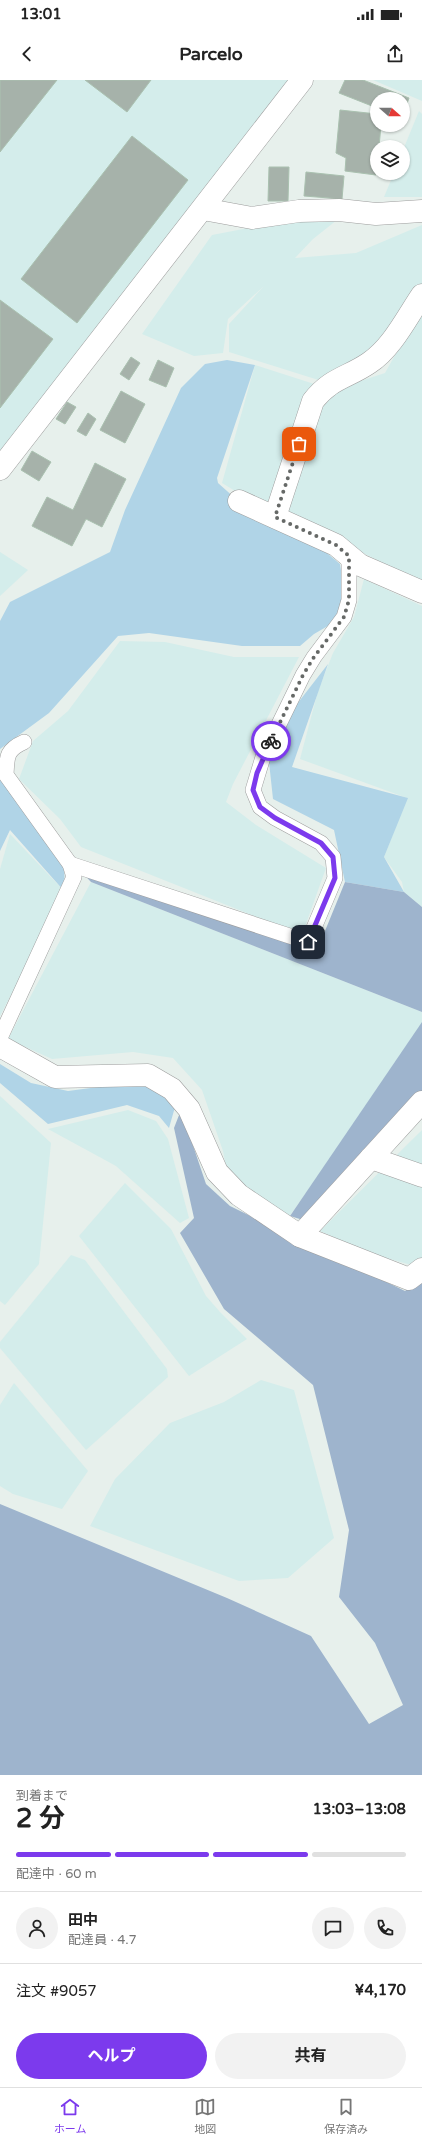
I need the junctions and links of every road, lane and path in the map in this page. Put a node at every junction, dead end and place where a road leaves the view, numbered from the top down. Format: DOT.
graph roads {
  1 [pos="302,80"];
  2 [pos="203,210"];
  3 [pos="422,211"];
  4 [pos="422,295"];
  5 [pos="0,469"];
  6 [pos="239,501"];
  7 [pos="275,517"];
  8 [pos="349,556"];
  9 [pos="422,592"];
  10 [pos="24,742"];
  11 [pos="70,864"];
  12 [pos="0,1038"];
  13 [pos="0,1046"];
  14 [pos="422,1102"];
  15 [pos="371,1158"];
  16 [pos="422,1176"];
  17 [pos="300,1236"];
  18 [pos="422,1269"];
  1 -- 2 [label="street"];
  2 -- 3 [label="street"];
  2 -- 5 [label="street"];
  4 -- 7 [label="street"];
  6 -- 7 [label="street"];
  7 -- 8 [label="street"];
  8 -- 9 [label="street"];
  8 -- 11 [label="lane"];
  10 -- 11 [label="lane"];
  11 -- 12 [label="lane"];
  13 -- 17 [label="street"];
  14 -- 15 [label="street"];
  15 -- 16 [label="street"];
  15 -- 17 [label="street"];
  17 -- 18 [label="street"];
}
